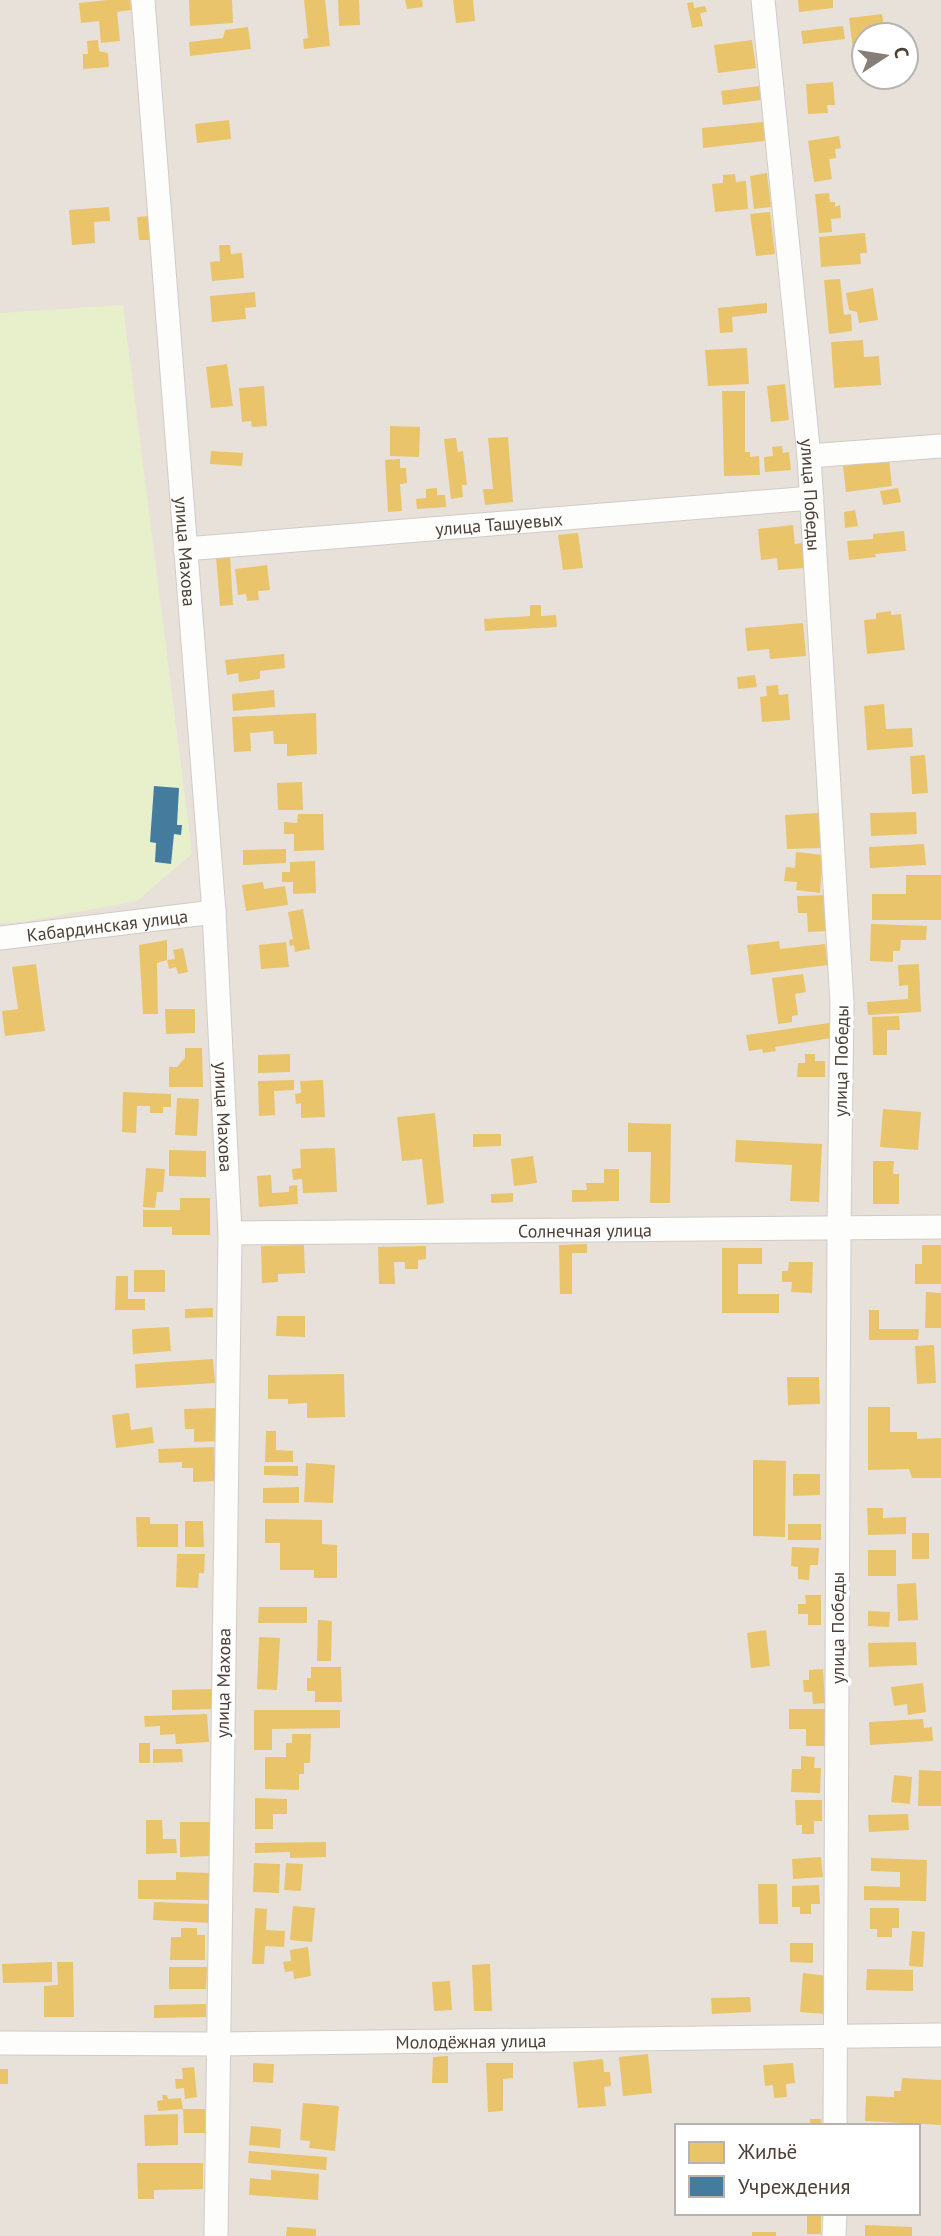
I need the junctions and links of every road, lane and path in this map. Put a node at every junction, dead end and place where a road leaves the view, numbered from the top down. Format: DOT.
graph roads {
  1 [pos="143,0"];
  2 [pos="763,0"];
  3 [pos="941,446"];
  4 [pos="809,456"];
  5 [pos="812,498"];
  6 [pos="185,549"];
  7 [pos="214,912"];
  8 [pos="0,938"];
  9 [pos="941,1227"];
  10 [pos="839,1229"];
  11 [pos="230,1233"];
  12 [pos="836,2035"];
  13 [pos="941,2035"];
  14 [pos="0,2043"];
  15 [pos="218,2044"];
  16 [pos="835,2124"];
  17 [pos="835,2215"];
  18 [pos="216,2236"];
  19 [pos="834,2236"];
  1 -- 6 [label="street, улица Махова"];
  2 -- 4 [label="street, улица Победы"];
  3 -- 4 [label="street"];
  4 -- 5 [label="street, улица Победы"];
  5 -- 6 [label="street, улица Ташуевых"];
  5 -- 10 [label="street, улица Победы"];
  6 -- 7 [label="street, улица Махова"];
  7 -- 8 [label="street, Кабардинская улица"];
  7 -- 11 [label="street, улица Махова"];
  9 -- 10 [label="street, Солнечная улица"];
  10 -- 11 [label="street, Солнечная улица"];
  10 -- 12 [label="street, улица Победы"];
  11 -- 15 [label="street, улица Махова"];
  12 -- 13 [label="street, Молодёжная улица"];
  12 -- 15 [label="street, Молодёжная улица"];
  12 -- 16 [label="street, улица Победы"];
  14 -- 15 [label="street, Молодёжная улица"];
  15 -- 18 [label="street, улица Махова"];
  17 -- 19 [label="street"];
}
